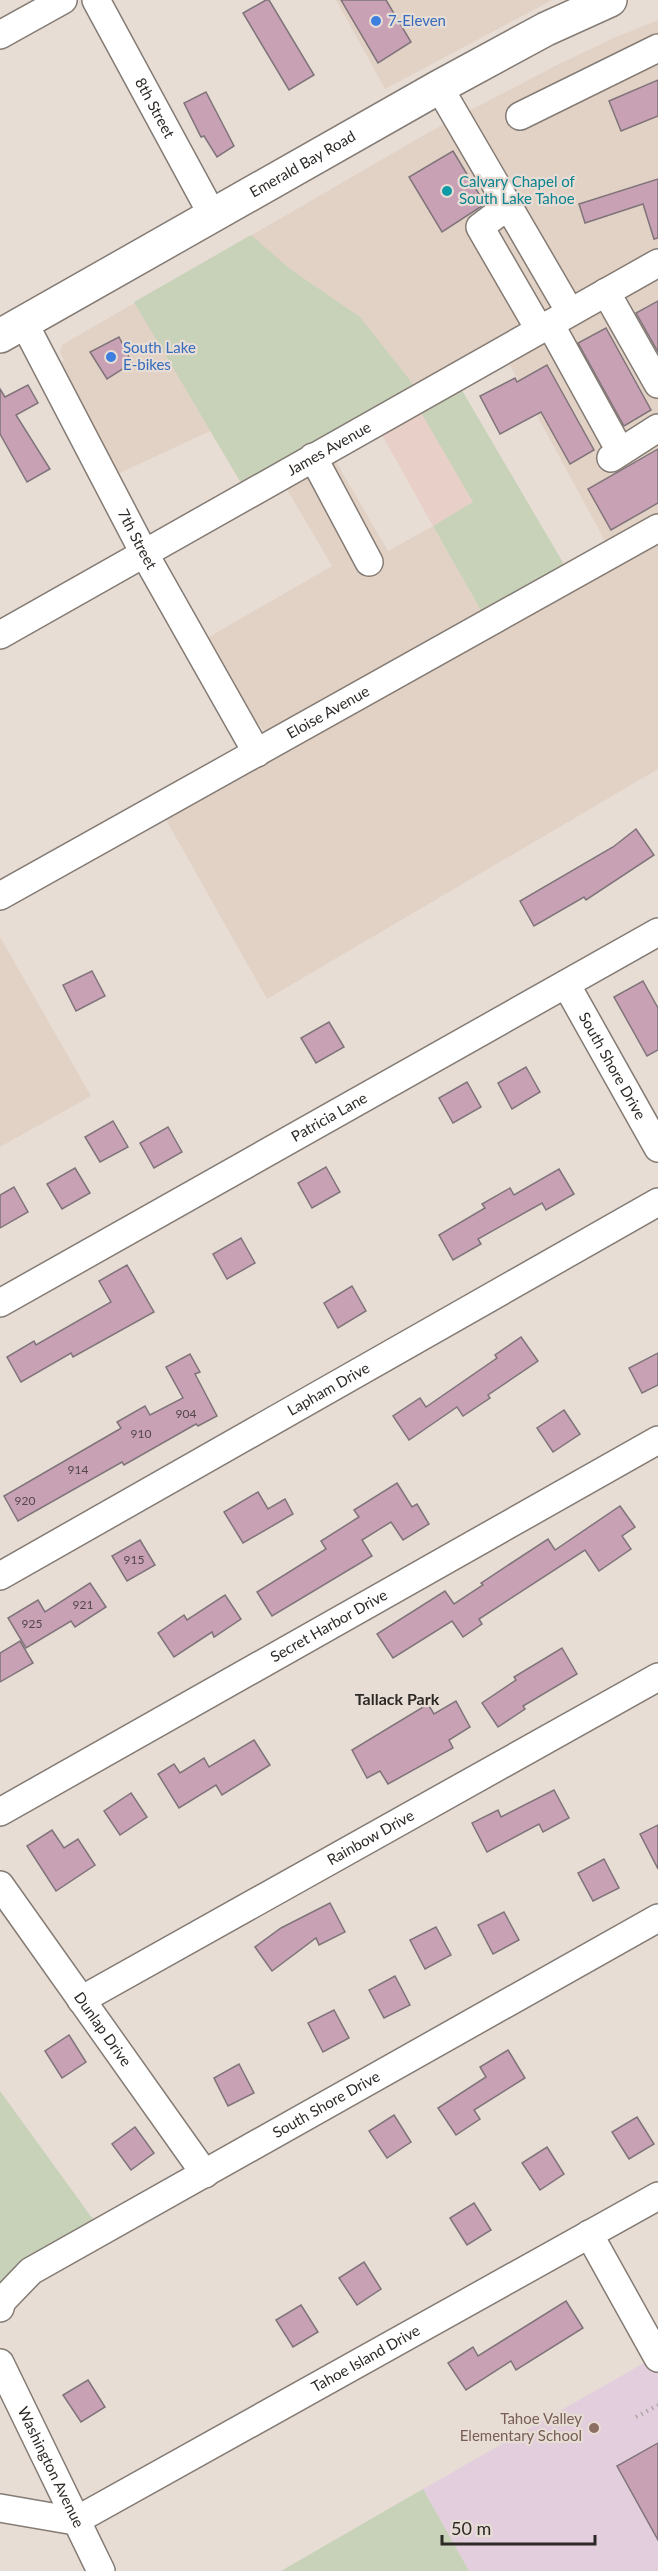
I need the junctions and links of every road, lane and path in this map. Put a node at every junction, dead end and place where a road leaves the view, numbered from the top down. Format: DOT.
graph roads {
  1 [pos="63,0"];
  2 [pos="96,0"];
  3 [pos="597,2"];
  4 [pos="0,36"];
  5 [pos="658,48"];
  6 [pos="439,87"];
  7 [pos="520,116"];
  8 [pos="508,206"];
  9 [pos="213,216"];
  10 [pos="658,263"];
  11 [pos="606,292"];
  12 [pos="553,322"];
  13 [pos="12,330"];
  14 [pos="658,384"];
  15 [pos="658,428"];
  16 [pos="314,457"];
  17 [pos="658,528"];
  18 [pos="144,553"];
  19 [pos="369,562"];
  20 [pos="0,635"];
  21 [pos="256,753"];
  22 [pos="0,896"];
  23 [pos="658,932"];
  24 [pos="566,984"];
  25 [pos="658,1148"];
  26 [pos="658,1202"];
  27 [pos="0,1303"];
  28 [pos="658,1440"];
  29 [pos="0,1576"];
  30 [pos="658,1677"];
  31 [pos="0,1812"];
  32 [pos="0,1885"];
  33 [pos="658,1918"];
  34 [pos="81,2000"];
  35 [pos="205,2174"];
  36 [pos="658,2196"];
  37 [pos="590,2234"];
  38 [pos="1,2305"];
  39 [pos="658,2358"];
  40 [pos="0,2362"];
  41 [pos="658,2405"];
  42 [pos="636,2417"];
  43 [pos="0,2508"];
  44 [pos="75,2521"];
  45 [pos="101,2571"];
  1 -- 4 [label="street"];
  2 -- 9 [label="street, 8th Street"];
  3 -- 6 [label="main road, Emerald Bay Road"];
  5 -- 7 [label="street"];
  6 -- 8 [label="street"];
  6 -- 9 [label="main road, Emerald Bay Road"];
  8 -- 12 [label="street"];
  8 -- 12 [label="street"];
  9 -- 13 [label="main road, Emerald Bay Road"];
  10 -- 11 [label="street, James Avenue"];
  11 -- 12 [label="street, James Avenue"];
  11 -- 14 [label="street"];
  12 -- 15 [label="street"];
  12 -- 16 [label="street, James Avenue"];
  13 -- 18 [label="street, 7th Street"];
  16 -- 18 [label="street, James Avenue"];
  16 -- 19 [label="street"];
  17 -- 21 [label="street, Eloise Avenue"];
  18 -- 20 [label="street, James Avenue"];
  18 -- 21 [label="street, 7th Street"];
  21 -- 22 [label="street, Eloise Avenue"];
  23 -- 24 [label="street, Patricia Lane"];
  24 -- 25 [label="street, South Shore Drive"];
  24 -- 27 [label="street, Patricia Lane"];
  26 -- 29 [label="street, Lapham Drive"];
  28 -- 31 [label="street, Secret Harbor Drive"];
  30 -- 34 [label="street, Rainbow Drive"];
  32 -- 34 [label="street, Dunlap Drive"];
  33 -- 35 [label="street, South Shore Drive"];
  34 -- 35 [label="street, Dunlap Drive"];
  35 -- 38 [label="street, South Shore Drive"];
  36 -- 37 [label="street, Tahoe Island Drive"];
  37 -- 39 [label="street"];
  37 -- 44 [label="street, Tahoe Island Drive"];
  40 -- 44 [label="street, Washington Avenue"];
  41 -- 42 [label="path"];
  43 -- 44 [label="street"];
  44 -- 45 [label="street, Washington Avenue"];
}
